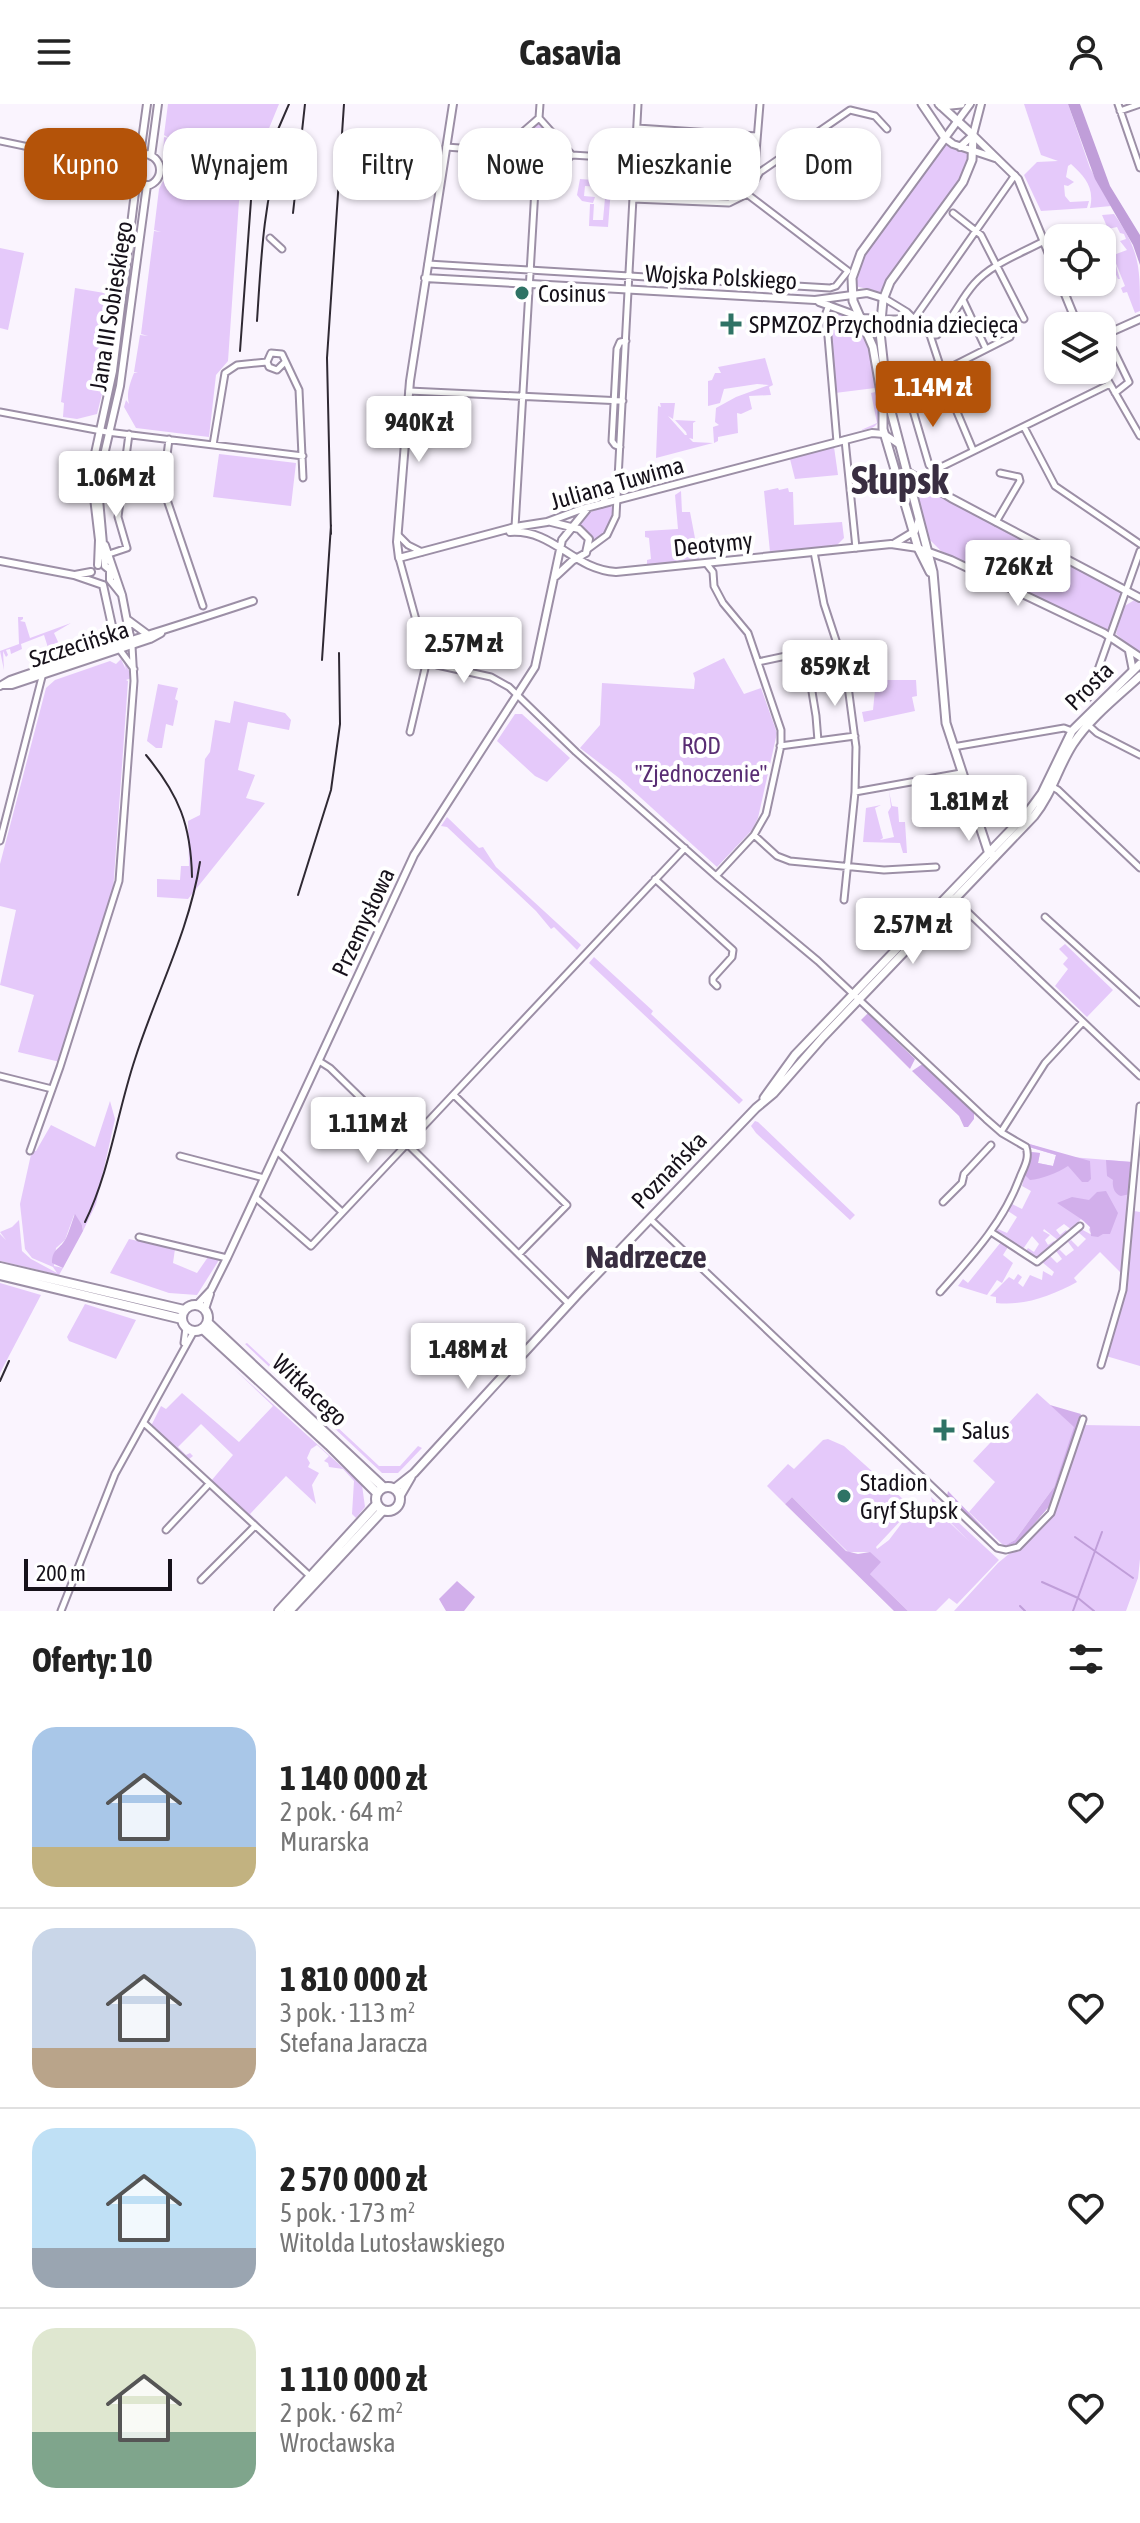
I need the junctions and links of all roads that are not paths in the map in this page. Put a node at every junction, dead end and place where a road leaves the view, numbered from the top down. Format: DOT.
graph roads {
  1 [pos="147,104"];
  2 [pos="158,104"];
  3 [pos="453,104"];
  4 [pos="540,104"];
  5 [pos="638,104"];
  6 [pos="760,104"];
  7 [pos="922,104"];
  8 [pos="961,104"];
  9 [pos="970,104"];
  10 [pos="981,104"];
  11 [pos="1140,104"];
  12 [pos="940,105"];
  13 [pos="1119,108"];
  14 [pos="539,118"];
  15 [pos="957,121"];
  16 [pos="144,128"];
  17 [pos="527,128"];
  18 [pos="548,128"];
  19 [pos="637,128"];
  20 [pos="758,128"];
  21 [pos="887,129"];
  22 [pos="973,135"];
  23 [pos="945,138"];
  24 [pos="0,141"];
  25 [pos="24,146"];
  26 [pos="446,147"];
  27 [pos="960,147"];
  28 [pos="458,148"];
  29 [pos="974,150"];
  30 [pos="572,155"];
  31 [pos="147,156"];
  32 [pos="151,156"];
  33 [pos="588,156"];
  34 [pos="998,159"];
  35 [pos="1140,168"];
  36 [pos="760,172"];
  37 [pos="1015,175"];
  38 [pos="147,185"];
  39 [pos="134,200"];
  40 [pos="145,200"];
  41 [pos="534,200"];
  42 [pos="633,200"];
  43 [pos="652,200"];
  44 [pos="734,200"];
  45 [pos="755,200"];
  46 [pos="953,213"];
  47 [pos="976,230"];
  48 [pos="270,238"];
  49 [pos="1044,241"];
  50 [pos="282,249"];
  51 [pos="427,264"];
  52 [pos="999,266"];
  53 [pos="530,268"];
  54 [pos="850,272"];
  55 [pos="629,277"];
  56 [pos="425,278"];
  57 [pos="530,284"];
  58 [pos="629,289"];
  59 [pos="852,296"];
  60 [pos="883,298"];
  61 [pos="815,300"];
  62 [pos="963,300"];
  63 [pos="829,305"];
  64 [pos="859,316"];
  65 [pos="880,319"];
  66 [pos="894,319"];
  67 [pos="1024,319"];
  68 [pos="1140,320"];
  69 [pos="916,321"];
  70 [pos="1012,330"];
  71 [pos="1116,330"];
  72 [pos="880,332"];
  73 [pos="930,335"];
  74 [pos="626,341"];
  75 [pos="986,349"];
  76 [pos="1116,354"];
  77 [pos="267,362"];
  78 [pos="285,362"];
  79 [pos="941,372"];
  80 [pos="1110,384"];
  81 [pos="409,391"];
  82 [pos="1115,393"];
  83 [pos="523,396"];
  84 [pos="614,400"];
  85 [pos="623,401"];
  86 [pos="910,401"];
  87 [pos="0,412"];
  88 [pos="883,419"];
  89 [pos="1024,427"];
  90 [pos="98,431"];
  91 [pos="107,432"];
  92 [pos="872,433"];
  93 [pos="129,434"];
  94 [pos="885,434"];
  95 [pos="1140,436"];
  96 [pos="169,439"];
  97 [pos="841,441"];
  98 [pos="213,445"];
  99 [pos="900,445"];
  100 [pos="620,447"];
  101 [pos="973,450"];
  102 [pos="303,456"];
  103 [pos="619,471"];
  104 [pos="908,472"];
  105 [pos="1000,473"];
  106 [pos="303,478"];
  107 [pos="618,483"];
  108 [pos="636,497"];
  109 [pos="617,501"];
  110 [pos="602,504"];
  111 [pos="590,507"];
  112 [pos="919,517"];
  113 [pos="547,522"];
  114 [pos="996,522"];
  115 [pos="515,527"];
  116 [pos="573,527"];
  117 [pos="502,532"];
  118 [pos="913,532"];
  119 [pos="398,535"];
  120 [pos="924,536"];
  121 [pos="104,542"];
  122 [pos="891,544"];
  123 [pos="1140,544"];
  124 [pos="856,548"];
  125 [pos="918,548"];
  126 [pos="561,549"];
  127 [pos="588,549"];
  128 [pos="928,551"];
  129 [pos="1140,551"];
  130 [pos="814,552"];
  131 [pos="423,553"];
  132 [pos="109,554"];
  133 [pos="939,555"];
  134 [pos="399,558"];
  135 [pos="575,559"];
  136 [pos="0,561"];
  137 [pos="722,562"];
  138 [pos="706,563"];
  139 [pos="931,563"];
  140 [pos="102,566"];
  141 [pos="91,572"];
  142 [pos="713,572"];
  143 [pos="74,575"];
  144 [pos="556,577"];
  145 [pos="110,580"];
  146 [pos="92,581"];
  147 [pos="934,581"];
  148 [pos="103,585"];
  149 [pos="1126,591"];
  150 [pos="122,595"];
  151 [pos="1138,596"];
  152 [pos="253,601"];
  153 [pos="1123,601"];
  154 [pos="203,606"];
  155 [pos="128,620"];
  156 [pos="164,631"];
  157 [pos="147,634"];
  158 [pos="1110,636"];
  159 [pos="131,642"];
  160 [pos="118,647"];
  161 [pos="1129,651"];
  162 [pos="1140,657"];
  163 [pos="427,660"];
  164 [pos="758,662"];
  165 [pos="1140,664"];
  166 [pos="134,670"];
  167 [pos="44,672"];
  168 [pos="1136,673"];
  169 [pos="2,685"];
  170 [pos="517,695"];
  171 [pos="1088,698"];
  172 [pos="1085,722"];
  173 [pos="1072,731"];
  174 [pos="410,732"];
  175 [pos="855,736"];
  176 [pos="818,741"];
  177 [pos="780,746"];
  178 [pos="953,747"];
  179 [pos="1140,755"];
  180 [pos="961,773"];
  181 [pos="1050,786"];
  182 [pos="855,792"];
  183 [pos="754,835"];
  184 [pos="0,841"];
  185 [pos="685,848"];
  186 [pos="992,855"];
  187 [pos="847,867"];
  188 [pos="936,867"];
  189 [pos="1140,868"];
  190 [pos="716,876"];
  191 [pos="655,879"];
  192 [pos="952,897"];
  193 [pos="844,900"];
  194 [pos="1045,917"];
  195 [pos="717,986"];
  196 [pos="856,996"];
  197 [pos="1140,1003"];
  198 [pos="1083,1022"];
  199 [pos="319,1061"];
  200 [pos="1139,1072"];
  201 [pos="0,1076"];
  202 [pos="52,1089"];
  203 [pos="454,1095"];
  204 [pos="1140,1106"];
  205 [pos="1001,1132"];
  206 [pos="408,1144"];
  207 [pos="991,1145"];
  208 [pos="30,1151"];
  209 [pos="278,1152"];
  210 [pos="180,1156"];
  211 [pos="265,1179"];
  212 [pos="256,1198"];
  213 [pos="943,1202"];
  214 [pos="342,1212"];
  215 [pos="650,1219"];
  216 [pos="1080,1226"];
  217 [pos="991,1232"];
  218 [pos="139,1237"];
  219 [pos="519,1254"];
  220 [pos="227,1258"];
  221 [pos="0,1267"];
  222 [pos="0,1275"];
  223 [pos="48,1282"];
  224 [pos="940,1292"];
  225 [pos="569,1304"];
  226 [pos="201,1307"];
  227 [pos="193,1324"];
  228 [pos="1101,1365"];
  229 [pos="1083,1419"];
  230 [pos="145,1424"];
  231 [pos="209,1484"];
  232 [pos="380,1490"];
  233 [pos="398,1492"];
  234 [pos="380,1507"];
  235 [pos="255,1526"];
  236 [pos="166,1530"];
  237 [pos="311,1577"];
  238 [pos="201,1580"];
  239 [pos="61,1611"];
  240 [pos="279,1611"];
  241 [pos="289,1611"];
  1 -- 16 [label="street"];
  2 -- 32 [label="street"];
  3 -- 26 [label="street"];
  4 -- 14 [label="street"];
  5 -- 19 [label="street"];
  6 -- 20 [label="street"];
  7 -- 23 [label="main road"];
  8 -- 12 [label="main road"];
  9 -- 15 [label="street"];
  10 -- 22 [label="street"];
  11 -- 13 [label="street"];
  12 -- 15 [label="main road"];
  13 -- 35 [label="street"];
  14 -- 17 [label="street"];
  14 -- 18 [label="street"];
  15 -- 22 [label="main road"];
  15 -- 23 [label="street"];
  21 -- 36 [label="street"];
  22 -- 27 [label="street"];
  22 -- 29 [label="main road"];
  22 -- 34 [label="street"];
  23 -- 27 [label="street"];
  23 -- 54 [label="main road"];
  24 -- 25 [label="street"];
  26 -- 28 [label="street"];
  26 -- 51 [label="street"];
  27 -- 29 [label="street"];
  29 -- 34 [label="street"];
  29 -- 60 [label="main road"];
  30 -- 33 [label="street"];
  31 -- 32 [label="street"];
  32 -- 38 [label="street"];
  34 -- 37 [label="street"];
  37 -- 47 [label="street"];
  37 -- 49 [label="street"];
  39 -- 90 [label="street, Jana III Sobieskiego"];
  40 -- 91 [label="street, Jana III Sobieskiego"];
  41 -- 53 [label="street"];
  42 -- 55 [label="street"];
  43 -- 44 [label="street"];
  45 -- 54 [label="street"];
  46 -- 47 [label="street"];
  47 -- 52 [label="street"];
  47 -- 69 [label="street"];
  48 -- 50 [label="street"];
  49 -- 52 [label="street"];
  51 -- 53 [label="street, Wojska Polskiego"];
  51 -- 56 [label="street"];
  52 -- 62 [label="street"];
  52 -- 67 [label="street"];
  53 -- 55 [label="street, Wojska Polskiego"];
  53 -- 57 [label="street"];
  54 -- 55 [label="street, Wojska Polskiego"];
  54 -- 59 [label="main road"];
  55 -- 58 [label="street"];
  56 -- 57 [label="street, Wojska Polskiego"];
  56 -- 81 [label="street"];
  57 -- 58 [label="street, Wojska Polskiego"];
  57 -- 83 [label="street"];
  58 -- 61 [label="street, Wojska Polskiego"];
  58 -- 74 [label="street"];
  59 -- 60 [label="street"];
  59 -- 61 [label="street"];
  59 -- 64 [label="main road"];
  60 -- 65 [label="main road"];
  60 -- 69 [label="street"];
  61 -- 63 [label="street"];
  62 -- 73 [label="street"];
  62 -- 75 [label="street"];
  63 -- 64 [label="street"];
  63 -- 97 [label="street"];
  64 -- 65 [label="street"];
  64 -- 88 [label="main road"];
  65 -- 66 [label="street"];
  65 -- 72 [label="main road"];
  66 -- 69 [label="street"];
  66 -- 72 [label="street"];
  68 -- 71 [label="street"];
  69 -- 73 [label="street"];
  70 -- 75 [label="street"];
  72 -- 99 [label="main road"];
  73 -- 79 [label="street"];
  74 -- 84 [label="street"];
  74 -- 85 [label="street"];
  75 -- 79 [label="street"];
  76 -- 82 [label="street"];
  77 -- 78 [label="street"];
  77 -- 78 [label="street"];
  77 -- 98 [label="street"];
  78 -- 102 [label="street"];
  79 -- 101 [label="street"];
  80 -- 82 [label="street"];
  80 -- 89 [label="street"];
  81 -- 83 [label="street"];
  81 -- 119 [label="street"];
  82 -- 95 [label="street"];
  83 -- 84 [label="street"];
  83 -- 115 [label="street"];
  84 -- 85 [label="street"];
  84 -- 100 [label="street"];
  85 -- 100 [label="street"];
  86 -- 101 [label="street"];
  87 -- 90 [label="street"];
  88 -- 92 [label="street"];
  88 -- 94 [label="main road"];
  89 -- 101 [label="street"];
  89 -- 123 [label="street"];
  90 -- 91 [label="street"];
  90 -- 140 [label="street, Jana III Sobieskiego"];
  91 -- 93 [label="street"];
  91 -- 121 [label="street, Jana III Sobieskiego"];
  92 -- 94 [label="street, Juliana Tuwima"];
  92 -- 97 [label="street, Juliana Tuwima"];
  93 -- 96 [label="street"];
  93 -- 132 [label="street"];
  94 -- 99 [label="street"];
  94 -- 118 [label="main road"];
  96 -- 98 [label="street"];
  96 -- 154 [label="street"];
  97 -- 108 [label="street, Juliana Tuwima"];
  97 -- 124 [label="street"];
  98 -- 102 [label="street"];
  99 -- 104 [label="main road"];
  100 -- 103 [label="street"];
  102 -- 106 [label="street"];
  103 -- 107 [label="street"];
  103 -- 110 [label="street"];
  104 -- 112 [label="main road"];
  104 -- 114 [label="street"];
  105 -- 114 [label="street"];
  107 -- 108 [label="street"];
  107 -- 109 [label="street"];
  108 -- 109 [label="street, Juliana Tuwima"];
  109 -- 110 [label="street, Juliana Tuwima"];
  109 -- 127 [label="street"];
  110 -- 111 [label="street, Juliana Tuwima"];
  111 -- 113 [label="street, Juliana Tuwima"];
  111 -- 116 [label="street"];
  112 -- 118 [label="street"];
  112 -- 120 [label="main road"];
  113 -- 115 [label="street, Juliana Tuwima"];
  113 -- 116 [label="street"];
  114 -- 149 [label="street"];
  115 -- 117 [label="street, Juliana Tuwima"];
  116 -- 126 [label="street"];
  116 -- 127 [label="street"];
  117 -- 126 [label="street"];
  117 -- 131 [label="street, Juliana Tuwima"];
  118 -- 120 [label="street"];
  118 -- 122 [label="street"];
  118 -- 125 [label="main road"];
  119 -- 131 [label="street"];
  119 -- 134 [label="street"];
  120 -- 128 [label="main road"];
  121 -- 132 [label="street, Jana III Sobieskiego"];
  121 -- 140 [label="street, Jana III Sobieskiego"];
  122 -- 124 [label="street, Deotymy"];
  122 -- 125 [label="street"];
  124 -- 130 [label="street, Deotymy"];
  125 -- 128 [label="street"];
  125 -- 147 [label="main road"];
  126 -- 135 [label="street"];
  126 -- 144 [label="street, Przemysłowa"];
  127 -- 135 [label="street"];
  128 -- 133 [label="street"];
  128 -- 139 [label="main road"];
  129 -- 149 [label="street"];
  130 -- 137 [label="street, Deotymy"];
  130 -- 175 [label="street"];
  131 -- 134 [label="street, Juliana Tuwima"];
  132 -- 150 [label="street, Jana III Sobieskiego"];
  133 -- 139 [label="main road"];
  133 -- 158 [label="street"];
  134 -- 163 [label="street"];
  135 -- 138 [label="street, Deotymy"];
  135 -- 144 [label="street"];
  136 -- 143 [label="street"];
  137 -- 138 [label="street, Deotymy"];
  137 -- 142 [label="street"];
  138 -- 142 [label="street"];
  139 -- 147 [label="main road"];
  140 -- 141 [label="street"];
  140 -- 145 [label="street"];
  141 -- 143 [label="street"];
  141 -- 146 [label="street"];
  142 -- 164 [label="street"];
  143 -- 146 [label="street"];
  144 -- 170 [label="street, Przemysłowa"];
  145 -- 148 [label="street"];
  145 -- 150 [label="street, Jana III Sobieskiego"];
  146 -- 148 [label="street"];
  147 -- 178 [label="main road"];
  148 -- 160 [label="street"];
  149 -- 151 [label="street"];
  149 -- 153 [label="street"];
  150 -- 155 [label="street, Jana III Sobieskiego"];
  151 -- 153 [label="street"];
  152 -- 156 [label="street, Szczecińska"];
  153 -- 158 [label="street"];
  155 -- 157 [label="street"];
  155 -- 159 [label="street, Jana III Sobieskiego"];
  156 -- 157 [label="street, Szczecińska"];
  156 -- 159 [label="street, Szczecińska"];
  157 -- 159 [label="street, Szczecińska"];
  158 -- 161 [label="street"];
  158 -- 171 [label="street"];
  159 -- 160 [label="street, Szczecińska"];
  159 -- 166 [label="street"];
  160 -- 166 [label="street"];
  160 -- 167 [label="street, Szczecińska"];
  161 -- 162 [label="street"];
  161 -- 168 [label="street"];
  163 -- 170 [label="street"];
  163 -- 174 [label="street"];
  164 -- 176 [label="street"];
  164 -- 177 [label="street"];
  165 -- 168 [label="main road, Prosta"];
  166 -- 202 [label="street"];
  167 -- 169 [label="street, Szczecińska"];
  167 -- 184 [label="street"];
  168 -- 172 [label="main road, Prosta"];
  170 -- 185 [label="street"];
  170 -- 199 [label="street, Przemysłowa"];
  172 -- 173 [label="main road, Prosta"];
  172 -- 179 [label="street"];
  172 -- 181 [label="main road"];
  173 -- 178 [label="street"];
  173 -- 181 [label="main road, Prosta"];
  175 -- 176 [label="street"];
  175 -- 182 [label="street"];
  176 -- 177 [label="street"];
  177 -- 183 [label="street"];
  178 -- 180 [label="main road"];
  180 -- 182 [label="street"];
  180 -- 186 [label="main road"];
  181 -- 186 [label="main road, Poznańska"];
  181 -- 189 [label="street"];
  182 -- 187 [label="street"];
  183 -- 187 [label="street"];
  183 -- 190 [label="street"];
  185 -- 190 [label="street"];
  185 -- 191 [label="street"];
  186 -- 192 [label="main road, Poznańska"];
  187 -- 188 [label="street"];
  187 -- 193 [label="street"];
  190 -- 196 [label="street"];
  191 -- 195 [label="street"];
  191 -- 203 [label="street"];
  192 -- 196 [label="main road, Poznańska"];
  192 -- 198 [label="street"];
  194 -- 197 [label="street"];
  196 -- 205 [label="street"];
  196 -- 215 [label="main road, Poznańska"];
  198 -- 200 [label="street"];
  198 -- 205 [label="street"];
  199 -- 206 [label="street"];
  199 -- 209 [label="street, Przemysłowa"];
  201 -- 202 [label="street"];
  202 -- 208 [label="street"];
  203 -- 206 [label="street"];
  203 -- 219 [label="street"];
  204 -- 228 [label="street"];
  205 -- 217 [label="street"];
  206 -- 214 [label="street"];
  206 -- 219 [label="street"];
  207 -- 213 [label="street"];
  209 -- 211 [label="street, Przemysłowa"];
  209 -- 214 [label="street"];
  210 -- 211 [label="street"];
  211 -- 212 [label="street, Przemysłowa"];
  212 -- 214 [label="street"];
  212 -- 220 [label="street, Przemysłowa"];
  215 -- 225 [label="main road, Poznańska"];
  215 -- 229 [label="street"];
  216 -- 217 [label="street"];
  217 -- 224 [label="street"];
  218 -- 220 [label="street"];
  219 -- 225 [label="street"];
  220 -- 226 [label="street, Przemysłowa"];
  221 -- 223 [label="main road, Witkacego"];
  222 -- 223 [label="main road, Witkacego"];
  223 -- 227 [label="main road, Witkacego"];
  225 -- 233 [label="main road, Poznańska"];
  226 -- 227 [label="main road"];
  226 -- 227 [label="main road"];
  227 -- 230 [label="street"];
  227 -- 232 [label="main road, Witkacego"];
  230 -- 231 [label="street"];
  230 -- 239 [label="street"];
  231 -- 235 [label="street"];
  231 -- 236 [label="street"];
  232 -- 233 [label="main road"];
  232 -- 234 [label="main road"];
  233 -- 234 [label="main road"];
  234 -- 237 [label="main road"];
  234 -- 241 [label="main road"];
  235 -- 237 [label="street"];
  235 -- 238 [label="street"];
  237 -- 240 [label="main road"];
}
